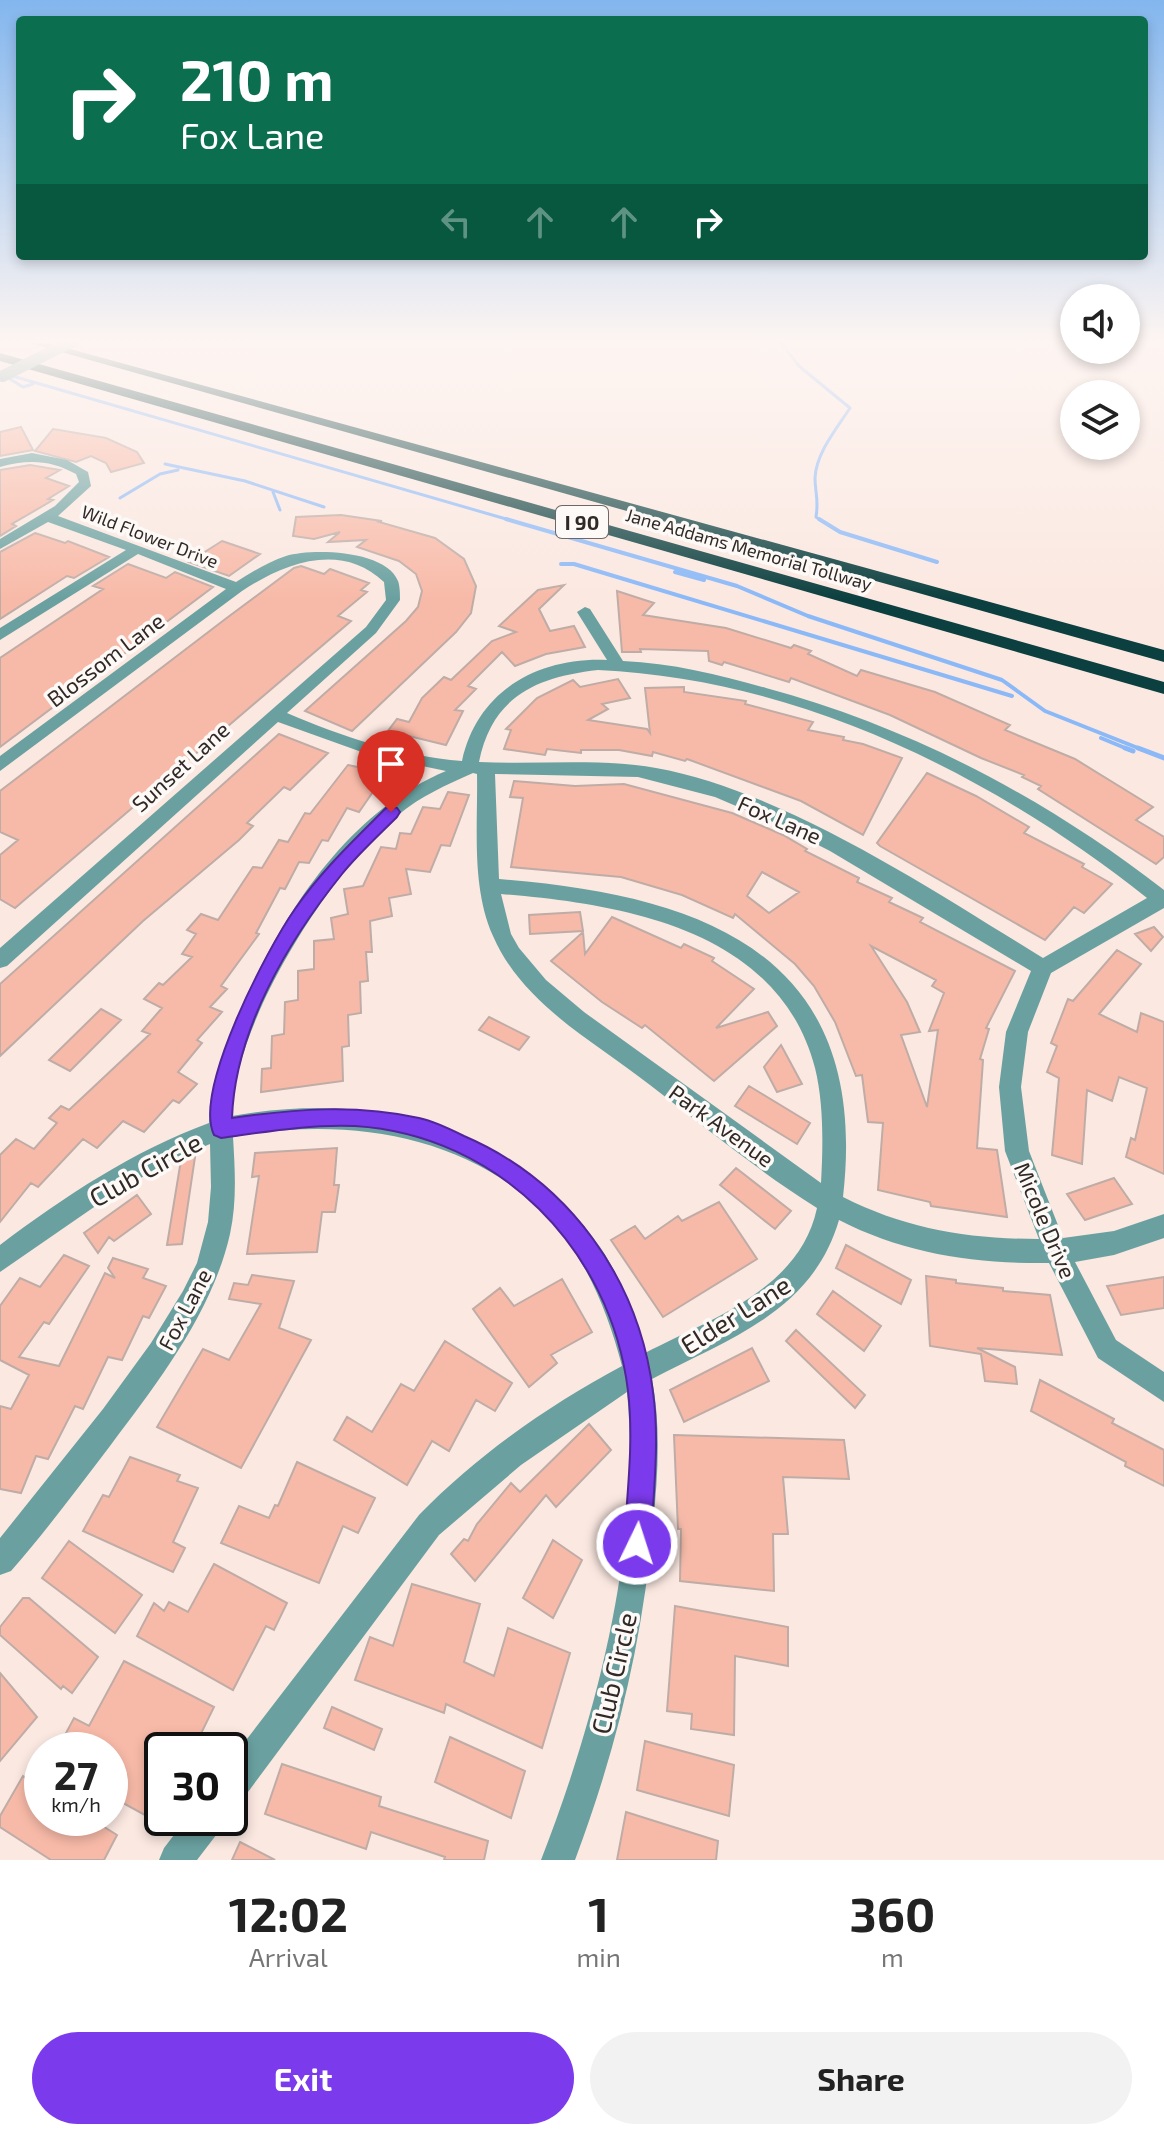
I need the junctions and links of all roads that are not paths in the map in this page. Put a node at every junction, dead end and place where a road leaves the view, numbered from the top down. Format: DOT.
graph roads {
  1 [pos="242,426"];
  2 [pos="334,426"];
  3 [pos="2,462"];
  4 [pos="47,517"];
  5 [pos="0,545"];
  6 [pos="135,550"];
  7 [pos="770,576"];
  8 [pos="237,588"];
  9 [pos="390,607"];
  10 [pos="585,612"];
  11 [pos="0,635"];
  12 [pos="1164,656"];
  13 [pos="617,664"];
  14 [pos="1164,688"];
  15 [pos="1164,704"];
  16 [pos="274,714"];
  17 [pos="0,765"];
  18 [pos="477,768"];
  19 [pos="491,886"];
  20 [pos="1163,899"];
  21 [pos="0,960"];
  22 [pos="1043,968"];
  23 [pos="221,1129"];
  24 [pos="830,1201"];
  25 [pos="1164,1226"];
  26 [pos="1056,1251"];
  27 [pos="0,1260"];
  28 [pos="637,1372"];
  29 [pos="1164,1388"];
  30 [pos="0,1560"];
  31 [pos="248,1764"];
  32 [pos="194,1836"];
  33 [pos="176,1860"];
  34 [pos="558,1860"];
  1 -- 7 [label="highway, Jane Addams Memorial Tollway / I 90"];
  2 -- 12 [label="highway, Jane Addams Memorial Tollway / I 90"];
  3 -- 4 [label="street, Wild Flower Drive"];
  4 -- 5 [label="street"];
  4 -- 6 [label="street, Wild Flower Drive"];
  6 -- 8 [label="street, Wild Flower Drive"];
  6 -- 11 [label="street"];
  7 -- 14 [label="highway, Jane Addams Memorial Tollway / I 90"];
  7 -- 15 [label="highway"];
  8 -- 9 [label="street, Wild Flower Drive"];
  8 -- 17 [label="street, Blossom Lane"];
  9 -- 16 [label="street, Sunset Lane"];
  10 -- 13 [label="street"];
  13 -- 18 [label="street, Park Avenue"];
  13 -- 20 [label="street, Park Avenue"];
  16 -- 18 [label="street"];
  16 -- 21 [label="street, Sunset Lane"];
  18 -- 19 [label="street, Park Avenue"];
  18 -- 22 [label="street, Fox Lane"];
  18 -- 23 [label="street, Fox Lane"];
  19 -- 24 [label="street, Park Avenue"];
  19 -- 24 [label="street, Elder Lane"];
  20 -- 22 [label="street"];
  22 -- 26 [label="street, Micole Drive"];
  23 -- 27 [label="street, Club Circle"];
  23 -- 28 [label="street, Club Circle"];
  23 -- 30 [label="street, Fox Lane"];
  24 -- 26 [label="street, Park Avenue"];
  24 -- 28 [label="street, Elder Lane"];
  25 -- 26 [label="street, Park Avenue"];
  26 -- 29 [label="street, Micole Drive"];
  28 -- 31 [label="street, Elder Lane"];
  28 -- 34 [label="street, Club Circle"];
  32 -- 33 [label="street"];
}
